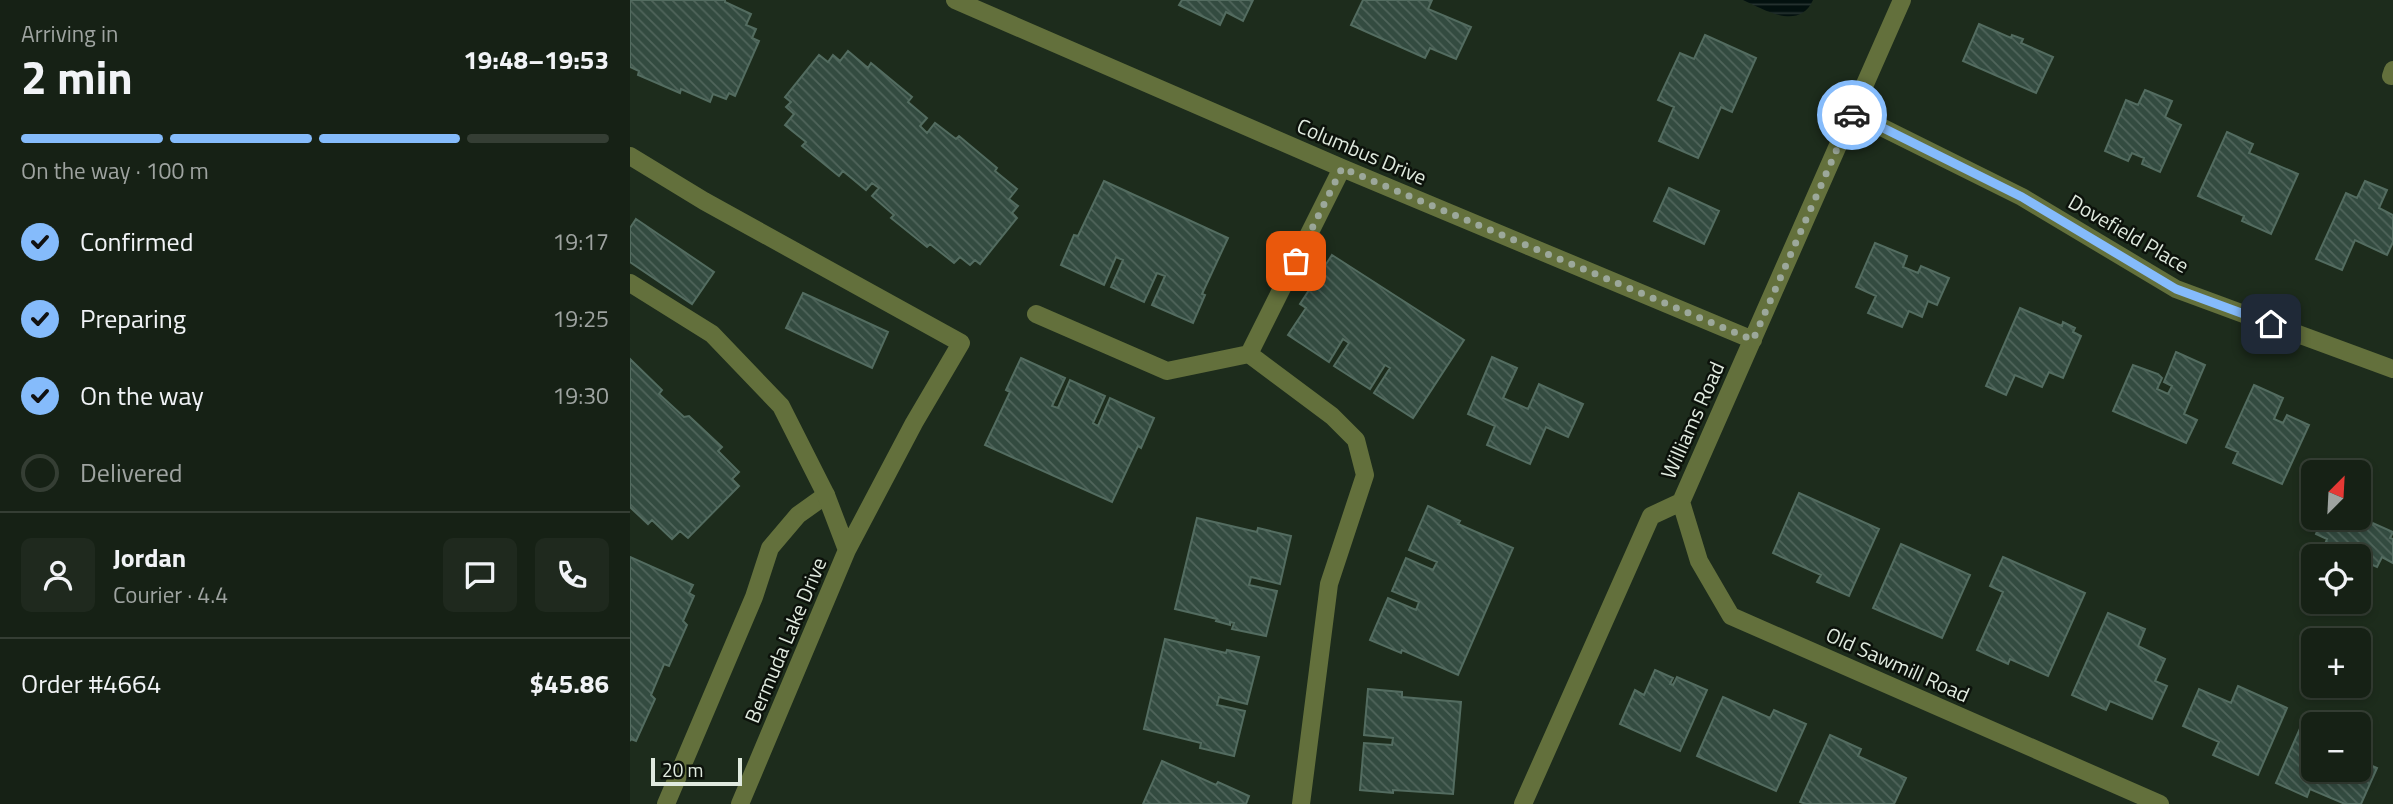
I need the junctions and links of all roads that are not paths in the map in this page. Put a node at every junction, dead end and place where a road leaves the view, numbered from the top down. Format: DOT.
graph roads {
  1 [pos="955,0"];
  2 [pos="1902,0"];
  3 [pos="1853,113"];
  4 [pos="630,156"];
  5 [pos="1342,168"];
  6 [pos="630,283"];
  7 [pos="1036,314"];
  8 [pos="1753,340"];
  9 [pos="1250,354"];
  10 [pos="2393,369"];
  11 [pos="826,495"];
  12 [pos="1681,502"];
  13 [pos="848,550"];
  14 [pos="666,804"];
  15 [pos="740,804"];
  16 [pos="1301,804"];
  17 [pos="1523,804"];
  18 [pos="2160,804"];
  1 -- 5 [label="street, Columbus Drive"];
  2 -- 3 [label="street, Williams Road"];
  3 -- 8 [label="street, Williams Road"];
  3 -- 10 [label="street, Dovefield Place"];
  4 -- 13 [label="street"];
  5 -- 8 [label="street, Columbus Drive"];
  5 -- 9 [label="street"];
  6 -- 11 [label="street, Bermuda Lake Drive"];
  7 -- 9 [label="street"];
  8 -- 12 [label="street, Williams Road"];
  9 -- 16 [label="street"];
  11 -- 13 [label="street, Bermuda Lake Drive"];
  11 -- 14 [label="street"];
  12 -- 17 [label="street, Williams Road"];
  12 -- 18 [label="street, Old Sawmill Road"];
  13 -- 15 [label="street, Bermuda Lake Drive"];
}
